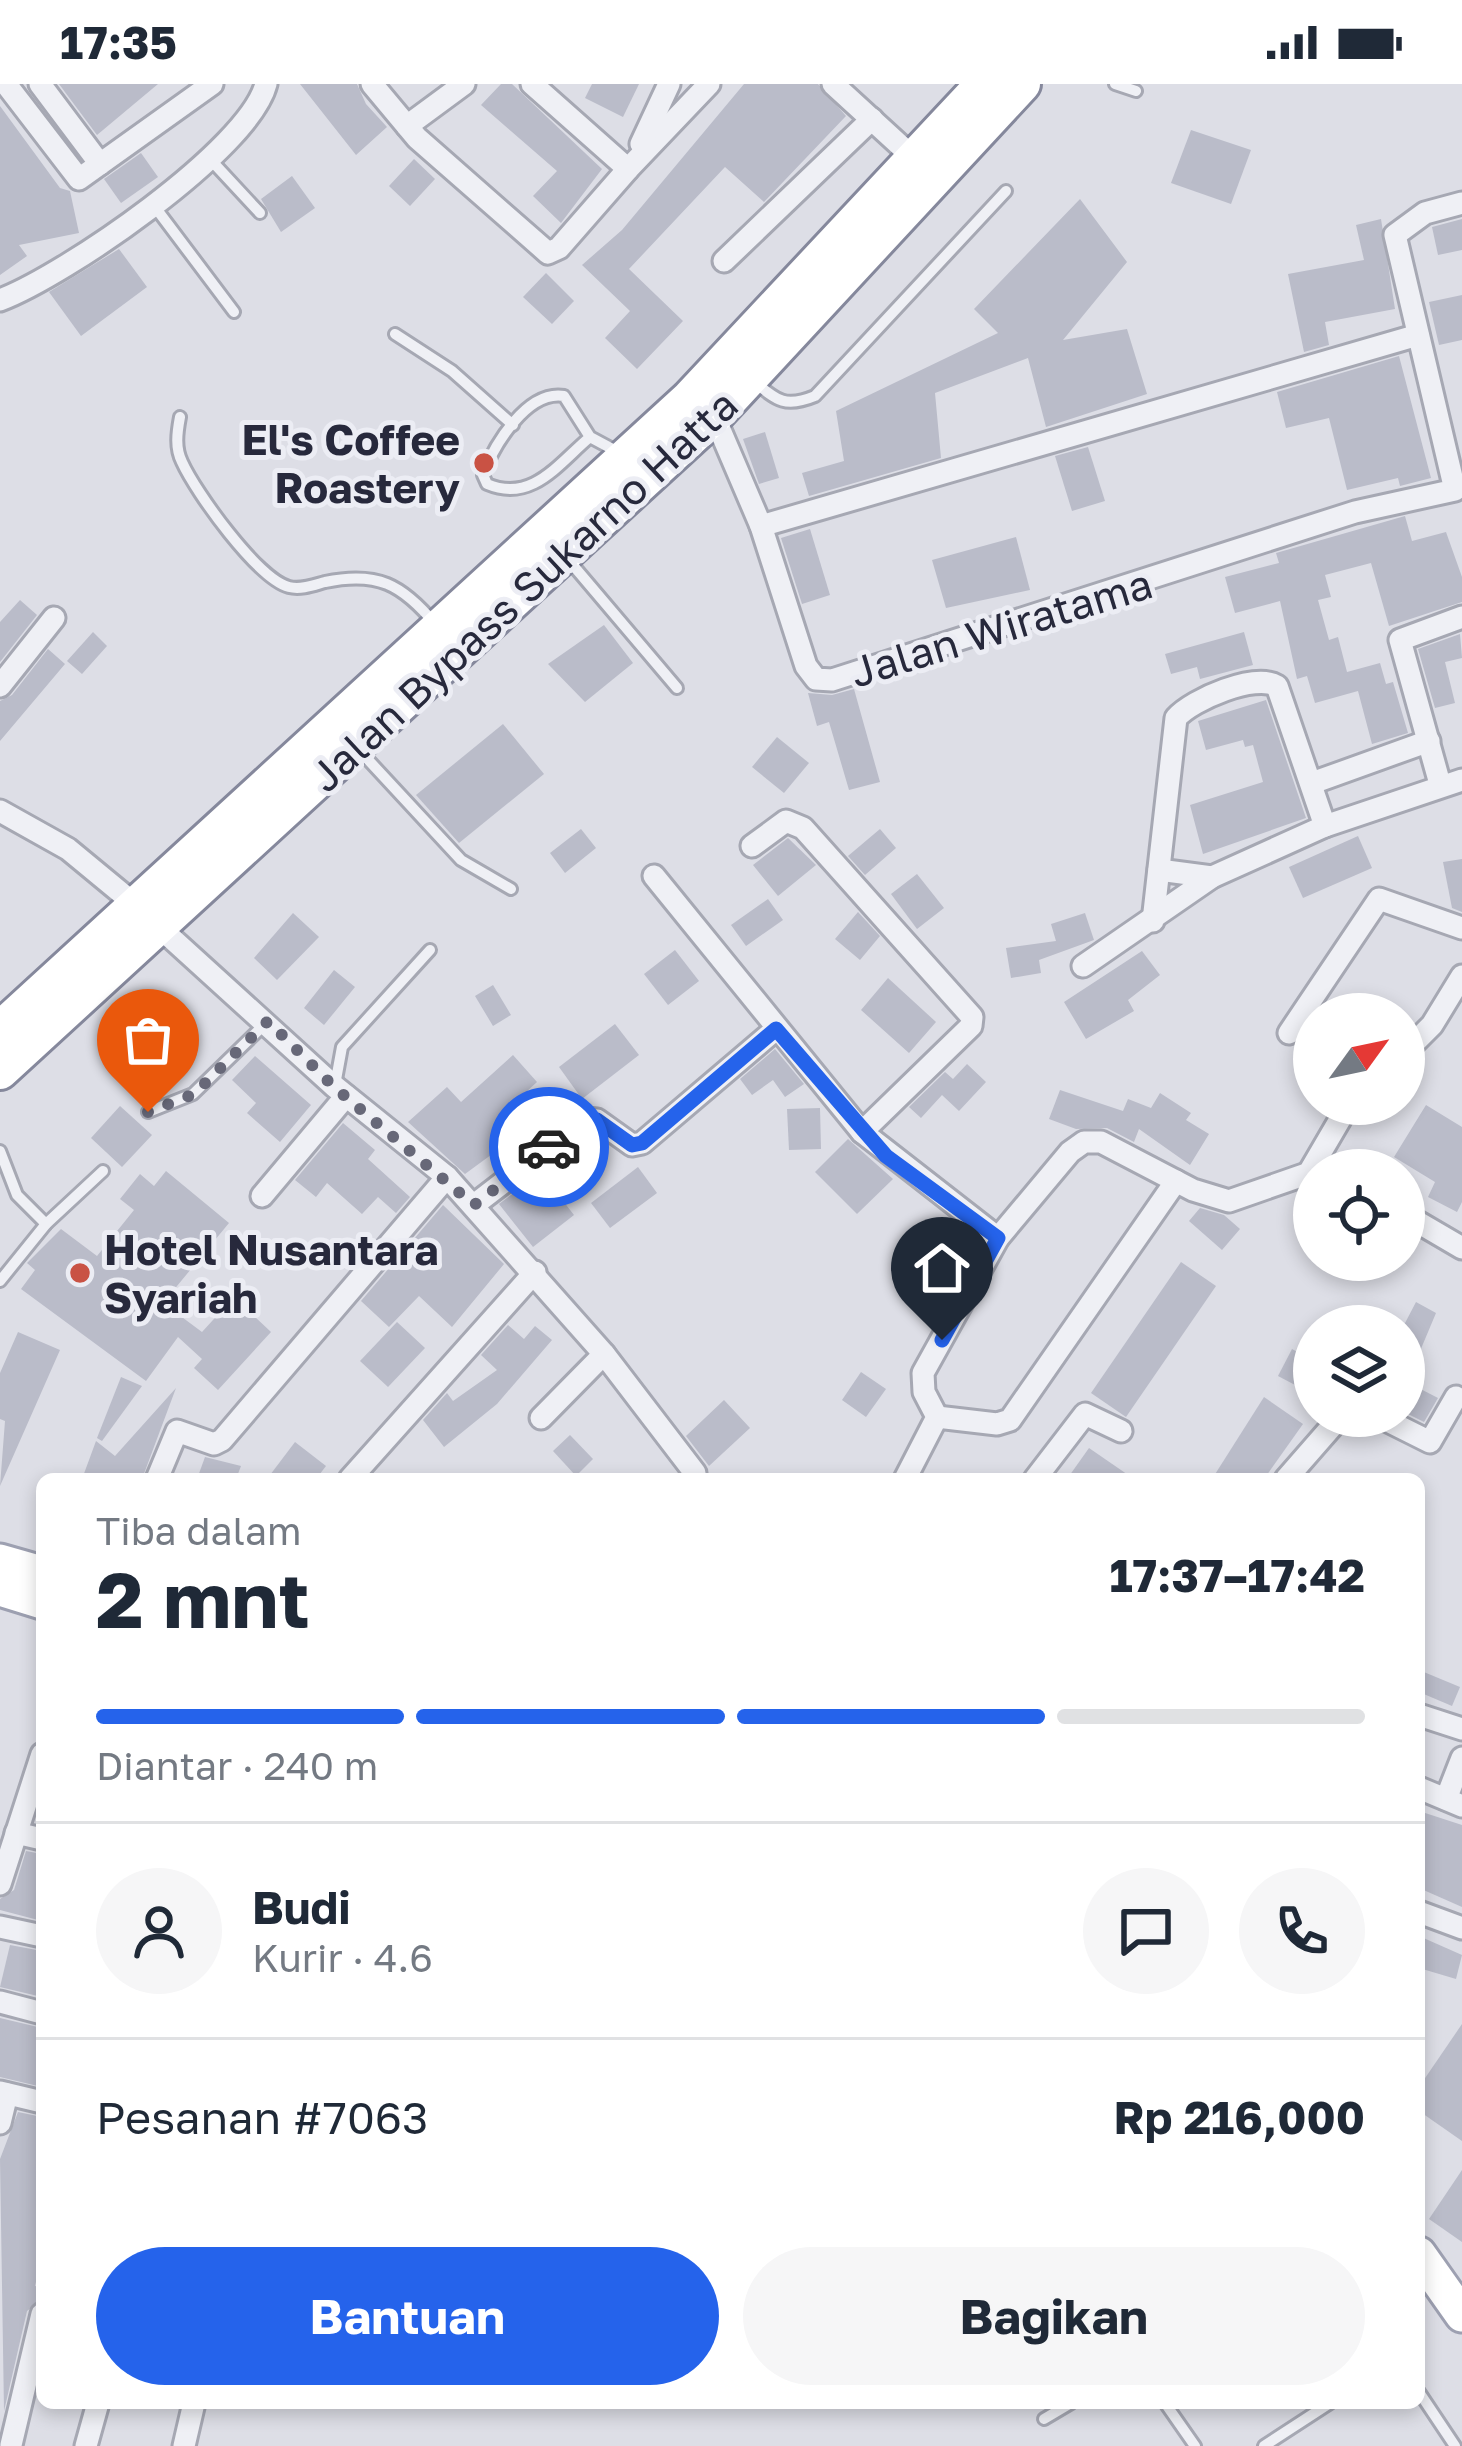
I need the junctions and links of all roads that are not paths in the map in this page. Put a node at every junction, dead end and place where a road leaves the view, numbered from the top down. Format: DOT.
graph roads {
  1 [pos="6,84"];
  2 [pos="40,84"];
  3 [pos="212,84"];
  4 [pos="266,84"];
  5 [pos="372,84"];
  6 [pos="464,84"];
  7 [pos="532,84"];
  8 [pos="669,84"];
  9 [pos="709,84"];
  10 [pos="833,84"];
  11 [pos="1022,84"];
  12 [pos="1115,84"];
  13 [pos="982,85"];
  14 [pos="1136,91"];
  15 [pos="872,118"];
  16 [pos="407,126"];
  17 [pos="209,158"];
  18 [pos="916,160"];
  19 [pos="632,162"];
  20 [pos="100,164"];
  21 [pos="1006,190"];
  22 [pos="1462,202"];
  23 [pos="155,207"];
  24 [pos="260,213"];
  25 [pos="724,261"];
  26 [pos="0,300"];
  27 [pos="234,312"];
  28 [pos="395,334"];
  29 [pos="1418,334"];
  30 [pos="750,378"];
  31 [pos="714,416"];
  32 [pos="180,417"];
  33 [pos="513,425"];
  34 [pos="590,437"];
  35 [pos="624,459"];
  36 [pos="1458,490"];
  37 [pos="1462,514"];
  38 [pos="761,526"];
  39 [pos="564,554"];
  40 [pos="499,594"];
  41 [pos="1462,617"];
  42 [pos="54,618"];
  43 [pos="450,640"];
  44 [pos="0,686"];
  45 [pos="677,688"];
  46 [pos="1429,741"];
  47 [pos="355,747"];
  48 [pos="1451,782"];
  49 [pos="1312,783"];
  50 [pos="0,811"];
  51 [pos="1325,826"];
  52 [pos="752,846"];
  53 [pos="1159,870"];
  54 [pos="654,876"];
  55 [pos="1212,877"];
  56 [pos="511,889"];
  57 [pos="147,916"];
  58 [pos="1153,921"];
  59 [pos="1462,928"];
  60 [pos="430,950"];
  61 [pos="1083,965"];
  62 [pos="1462,976"];
  63 [pos="268,1021"];
  64 [pos="776,1029"];
  65 [pos="0,1030"];
  66 [pos="1425,1031"];
  67 [pos="1289,1034"];
  68 [pos="0,1071"];
  69 [pos="340,1091"];
  70 [pos="148,1112"];
  71 [pos="862,1132"];
  72 [pos="0,1151"];
  73 [pos="103,1172"];
  74 [pos="447,1177"];
  75 [pos="1293,1179"];
  76 [pos="1176,1181"];
  77 [pos="262,1196"];
  78 [pos="474,1205"];
  79 [pos="46,1224"];
  80 [pos="1425,1226"];
  81 [pos="998,1238"];
  82 [pos="1462,1248"];
  83 [pos="535,1272"];
  84 [pos="0,1281"];
  85 [pos="604,1354"];
  86 [pos="1456,1397"];
  87 [pos="937,1417"];
  88 [pos="541,1418"];
  89 [pos="1121,1431"];
  90 [pos="1323,1437"];
  91 [pos="1420,1437"];
  92 [pos="160,1473"];
  93 [pos="355,1473"];
  94 [pos="695,1473"];
  95 [pos="908,1473"];
  96 [pos="1040,1473"];
  97 [pos="1291,1473"];
  98 [pos="0,1561"];
  99 [pos="36,1571"];
  100 [pos="0,1586"];
  101 [pos="36,1586"];
  102 [pos="36,1600"];
  103 [pos="0,1616"];
  104 [pos="36,1619"];
  105 [pos="1425,1717"];
  106 [pos="1462,1729"];
  107 [pos="1462,1759"];
  108 [pos="36,1772"];
  109 [pos="1425,1791"];
  110 [pos="1454,1803"];
  111 [pos="16,1833"];
  112 [pos="36,1838"];
  113 [pos="0,1884"];
  114 [pos="1425,1914"];
  115 [pos="0,1927"];
  116 [pos="1462,1928"];
  117 [pos="36,1935"];
  118 [pos="0,2002"];
  119 [pos="36,2011"];
  120 [pos="4,2093"];
  121 [pos="36,2101"];
  122 [pos="0,2123"];
  123 [pos="1425,2263"];
  124 [pos="1462,2315"];
  125 [pos="36,2341"];
  126 [pos="1425,2401"];
  127 [pos="96,2409"];
  128 [pos="193,2409"];
  129 [pos="1061,2409"];
  130 [pos="1169,2409"];
  131 [pos="1321,2409"];
  132 [pos="1044,2419"];
  133 [pos="0,2443"];
  134 [pos="13,2446"];
  135 [pos="86,2446"];
  136 [pos="184,2446"];
  137 [pos="1195,2446"];
  138 [pos="1264,2446"];
  139 [pos="1455,2446"];
  1 -- 20 [label="street"];
  2 -- 20 [label="street"];
  3 -- 20 [label="street"];
  4 -- 17 [label="street"];
  5 -- 16 [label="street"];
  6 -- 16 [label="street"];
  7 -- 19 [label="street"];
  8 -- 19 [label="street"];
  9 -- 19 [label="street"];
  10 -- 15 [label="street"];
  11 -- 30 [label="highway, Jalan Bypass Sukarno Hatta"];
  12 -- 14 [label="lane"];
  13 -- 18 [label="highway, Jalan Bypass Sukarno Hatta"];
  15 -- 18 [label="street"];
  15 -- 25 [label="street"];
  16 -- 19 [label="street"];
  17 -- 23 [label="street"];
  17 -- 24 [label="lane"];
  18 -- 35 [label="highway, Jalan Bypass Sukarno Hatta"];
  21 -- 30 [label="lane"];
  22 -- 29 [label="street"];
  23 -- 26 [label="street"];
  23 -- 27 [label="lane"];
  28 -- 33 [label="lane"];
  29 -- 36 [label="street"];
  29 -- 38 [label="street"];
  30 -- 31 [label="highway, Jalan Bypass Sukarno Hatta"];
  31 -- 38 [label="street, Jalan Wiratama"];
  31 -- 39 [label="highway, Jalan Bypass Sukarno Hatta"];
  32 -- 43 [label="lane"];
  33 -- 34 [label="lane"];
  33 -- 34 [label="lane"];
  34 -- 35 [label="lane"];
  35 -- 40 [label="highway, Jalan Bypass Sukarno Hatta"];
  36 -- 37 [label="street"];
  36 -- 38 [label="street, Jalan Wiratama"];
  39 -- 40 [label="highway, Jalan Bypass Sukarno Hatta"];
  39 -- 45 [label="lane"];
  40 -- 43 [label="highway, Jalan Bypass Sukarno Hatta"];
  41 -- 46 [label="street"];
  42 -- 44 [label="street"];
  43 -- 47 [label="highway, Jalan Bypass Sukarno Hatta"];
  43 -- 57 [label="highway, Jalan Bypass Sukarno Hatta"];
  46 -- 48 [label="street"];
  46 -- 49 [label="street"];
  47 -- 56 [label="lane"];
  47 -- 57 [label="highway, Jalan Bypass Sukarno Hatta"];
  48 -- 51 [label="street"];
  49 -- 51 [label="street"];
  49 -- 53 [label="street"];
  50 -- 57 [label="street"];
  51 -- 55 [label="street"];
  52 -- 71 [label="street"];
  53 -- 55 [label="street"];
  53 -- 58 [label="street"];
  54 -- 64 [label="street"];
  55 -- 58 [label="street"];
  57 -- 63 [label="street"];
  57 -- 65 [label="highway, Jalan Bypass Sukarno Hatta"];
  57 -- 68 [label="highway, Jalan Bypass Sukarno Hatta"];
  58 -- 61 [label="street"];
  59 -- 67 [label="street"];
  60 -- 69 [label="lane"];
  62 -- 66 [label="street"];
  63 -- 69 [label="street"];
  63 -- 70 [label="lane"];
  64 -- 71 [label="street"];
  64 -- 78 [label="street"];
  69 -- 74 [label="street"];
  69 -- 77 [label="street"];
  71 -- 81 [label="street"];
  72 -- 79 [label="lane"];
  73 -- 79 [label="lane"];
  74 -- 78 [label="street"];
  74 -- 92 [label="street"];
  75 -- 76 [label="street"];
  76 -- 81 [label="street"];
  76 -- 87 [label="street"];
  78 -- 83 [label="street"];
  79 -- 84 [label="lane"];
  80 -- 82 [label="street"];
  81 -- 87 [label="street"];
  83 -- 85 [label="street"];
  83 -- 93 [label="street"];
  85 -- 88 [label="street"];
  85 -- 94 [label="street"];
  86 -- 91 [label="street"];
  87 -- 95 [label="street"];
  89 -- 96 [label="street"];
  90 -- 97 [label="street"];
  98 -- 99 [label="main road"];
  100 -- 101 [label="main road"];
  100 -- 102 [label="main road"];
  103 -- 104 [label="main road"];
  105 -- 106 [label="street"];
  107 -- 110 [label="street"];
  108 -- 111 [label="street"];
  109 -- 110 [label="street"];
  111 -- 112 [label="street"];
  111 -- 113 [label="street"];
  114 -- 116 [label="street"];
  115 -- 117 [label="street"];
  118 -- 119 [label="street"];
  120 -- 121 [label="street"];
  120 -- 122 [label="street"];
  123 -- 124 [label="main road"];
  125 -- 134 [label="street"];
  126 -- 139 [label="lane"];
  127 -- 135 [label="street"];
  128 -- 136 [label="street"];
  129 -- 132 [label="lane"];
  130 -- 137 [label="lane"];
  131 -- 138 [label="lane"];
  133 -- 134 [label="street"];
}
